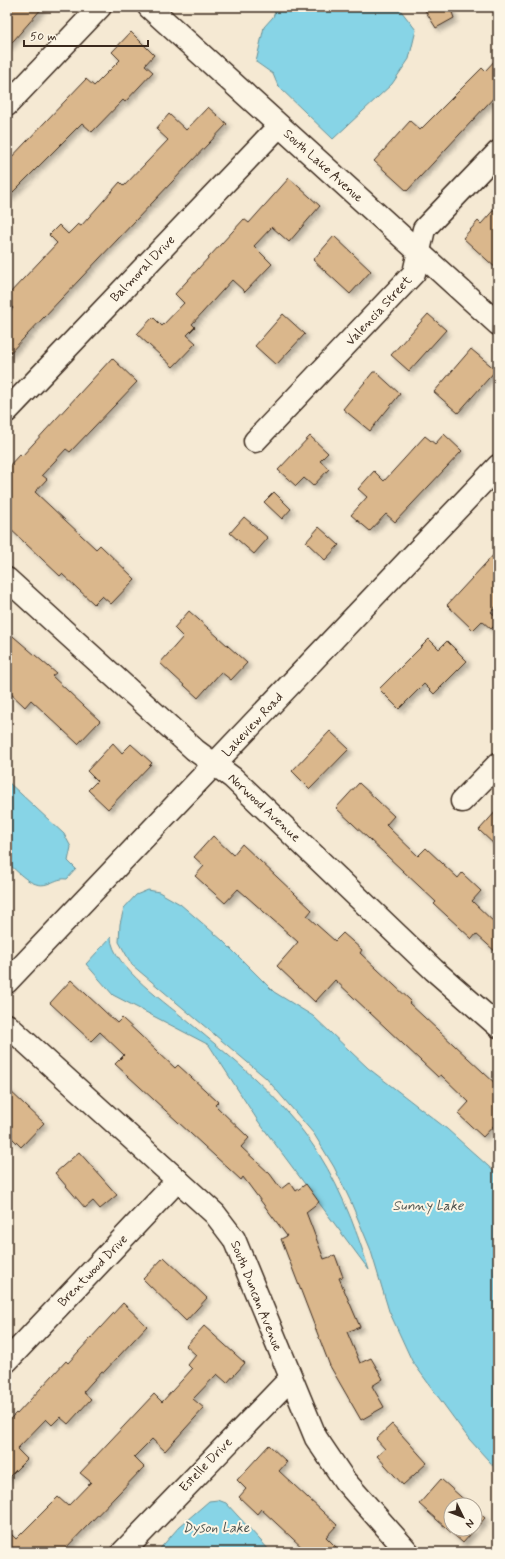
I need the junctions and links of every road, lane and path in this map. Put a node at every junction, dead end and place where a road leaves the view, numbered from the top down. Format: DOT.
graph roads {
  1 [pos="100,7"];
  2 [pos="149,7"];
  3 [pos="7,105"];
  4 [pos="279,126"];
  5 [pos="498,152"];
  6 [pos="418,252"];
  7 [pos="498,324"];
  8 [pos="7,411"];
  9 [pos="255,441"];
  10 [pos="498,466"];
  11 [pos="7,579"];
  12 [pos="498,764"];
  13 [pos="215,765"];
  14 [pos="462,801"];
  15 [pos="7,982"];
  16 [pos="7,1025"];
  17 [pos="498,1026"];
  18 [pos="178,1180"];
  19 [pos="7,1361"];
  20 [pos="290,1379"];
  21 [pos="122,1552"];
  22 [pos="408,1552"];
  1 -- 3 [label="street"];
  2 -- 4 [label="street, South Lake Avenue"];
  4 -- 6 [label="street, South Lake Avenue"];
  4 -- 8 [label="street, Balmoral Drive"];
  5 -- 6 [label="street, Valencia Street"];
  6 -- 7 [label="street, South Lake Avenue"];
  6 -- 9 [label="street, Valencia Street"];
  10 -- 13 [label="street, Lakeview Road"];
  11 -- 13 [label="street, Norwood Avenue"];
  12 -- 14 [label="street"];
  13 -- 15 [label="street, Lakeview Road"];
  13 -- 17 [label="street, Norwood Avenue"];
  16 -- 18 [label="street, South Duncan Avenue"];
  18 -- 19 [label="street, Brentwood Drive"];
  18 -- 20 [label="street, South Duncan Avenue"];
  20 -- 21 [label="street, Estelle Drive"];
  20 -- 22 [label="street, South Duncan Avenue"];
}
